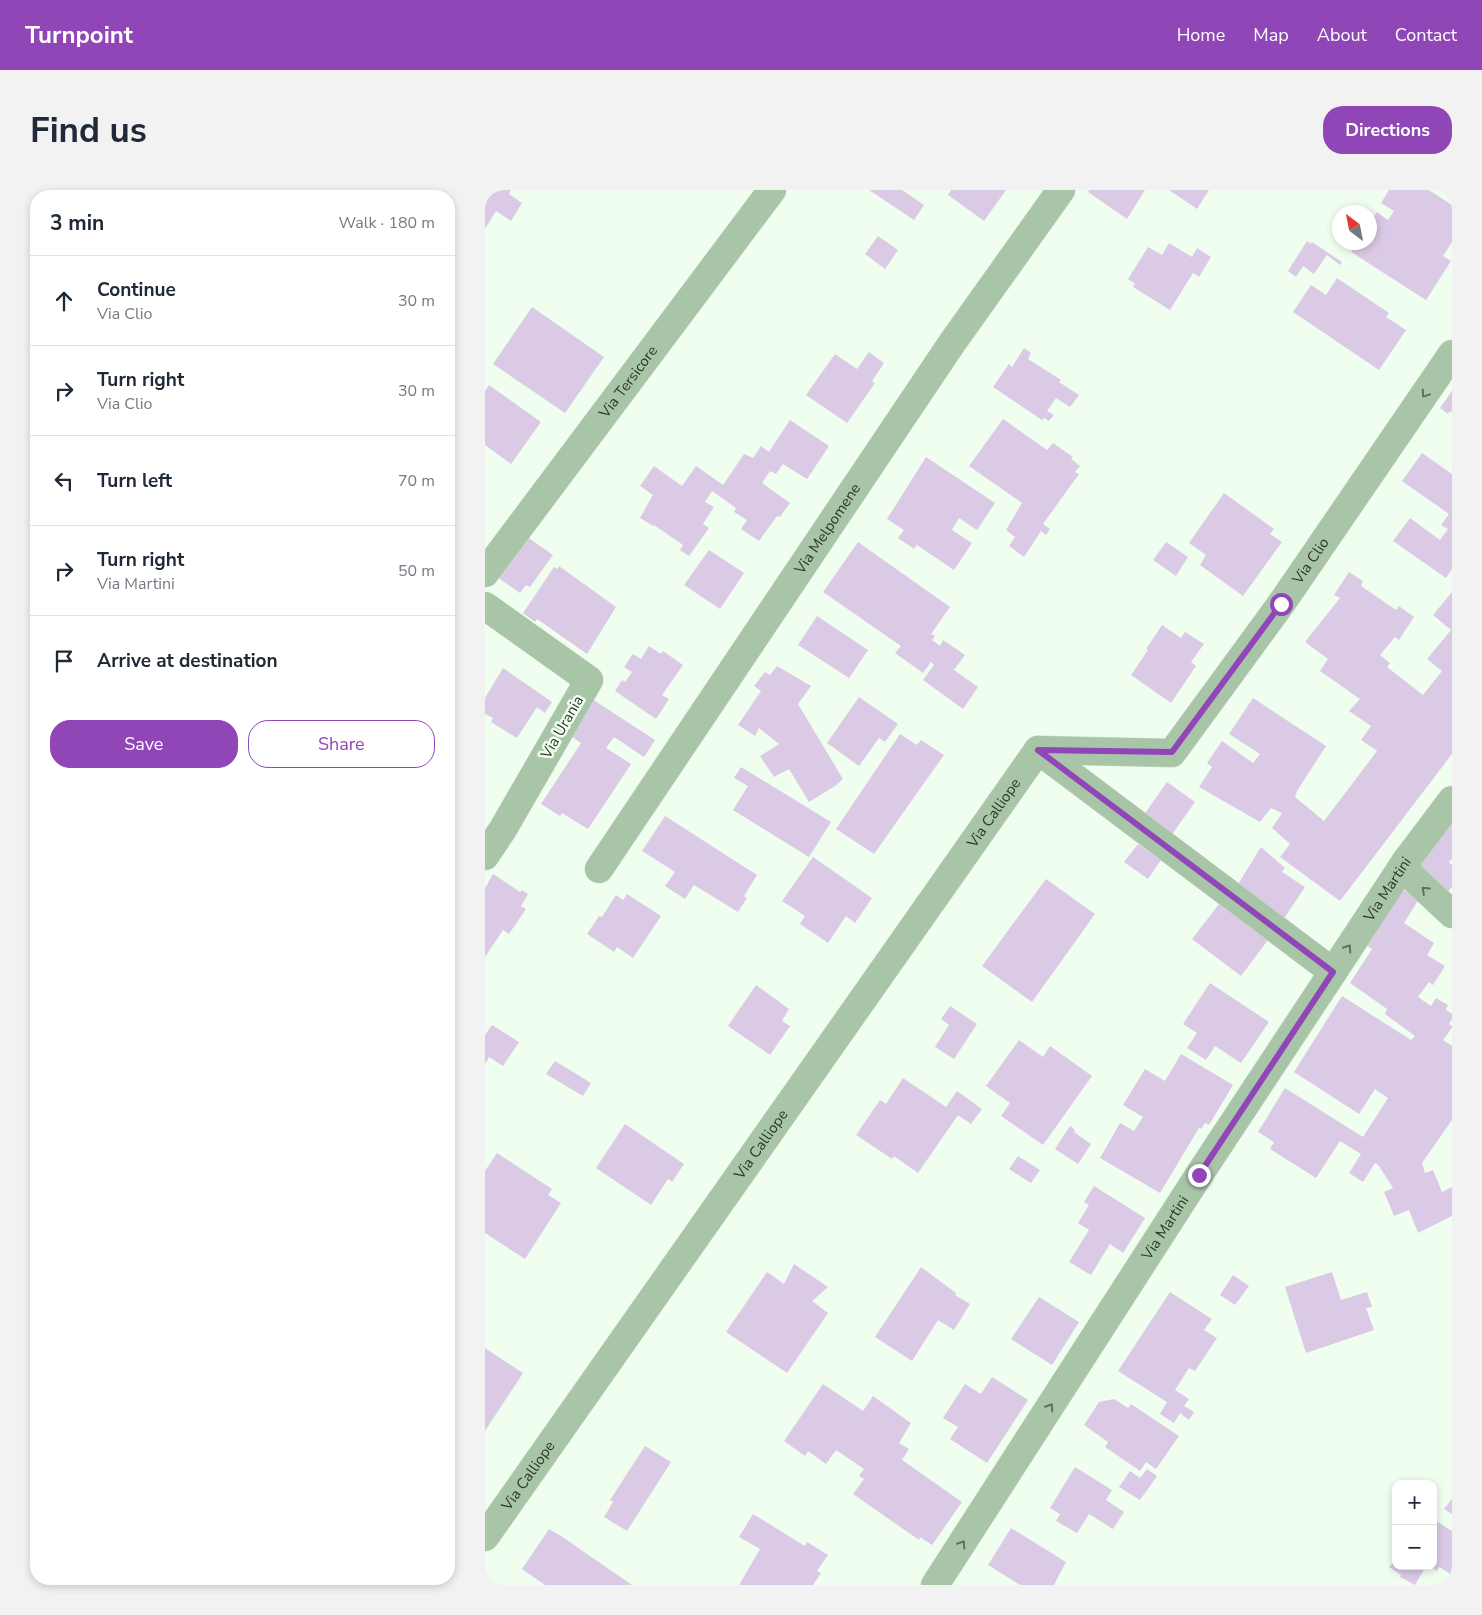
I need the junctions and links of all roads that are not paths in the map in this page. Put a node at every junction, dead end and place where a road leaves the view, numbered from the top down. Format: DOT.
graph roads {
  1 [pos="772,190"];
  2 [pos="1061,190"];
  3 [pos="1452,354"];
  4 [pos="485,573"];
  5 [pos="485,606"];
  6 [pos="1038,750"];
  7 [pos="1452,800"];
  8 [pos="485,856"];
  9 [pos="1406,860"];
  10 [pos="599,869"];
  11 [pos="1452,914"];
  12 [pos="1333,972"];
  13 [pos="485,1537"];
  14 [pos="935,1585"];
  1 -- 4 [label="street, Via Tersicore"];
  2 -- 10 [label="street, Via Melpomene"];
  3 -- 6 [label="street, Via Clio, one-way"];
  5 -- 8 [label="street, Via Urania"];
  6 -- 12 [label="street"];
  6 -- 13 [label="street, Via Calliope"];
  7 -- 9 [label="street, Via Martini"];
  11 -- 9 [label="street, one-way"];
  12 -- 9 [label="street, Via Martini, one-way"];
  14 -- 12 [label="street, Via Martini, one-way"];
}
